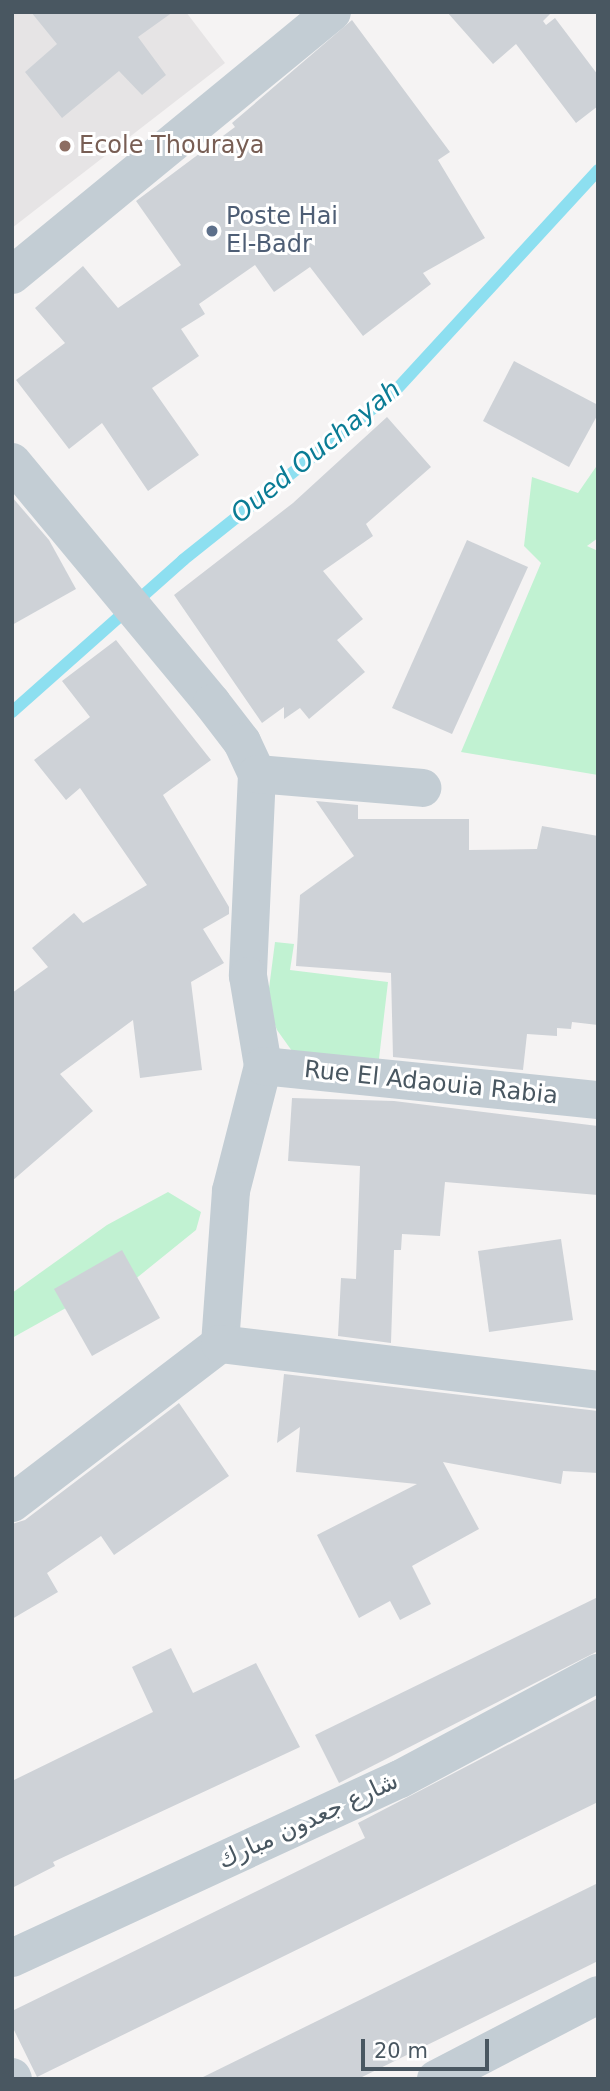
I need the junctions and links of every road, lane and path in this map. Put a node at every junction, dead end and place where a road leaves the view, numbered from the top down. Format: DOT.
graph roads {
  1 [pos="332,12"];
  2 [pos="12,275"];
  3 [pos="12,463"];
  4 [pos="257,774"];
  5 [pos="422,788"];
  6 [pos="263,1066"];
  7 [pos="598,1100"];
  8 [pos="220,1344"];
  9 [pos="598,1390"];
  10 [pos="12,1503"];
  11 [pos="598,1673"];
  12 [pos="12,1958"];
  13 [pos="598,1995"];
  14 [pos="436,2079"];
  1 -- 2 [label="street"];
  3 -- 4 [label="street"];
  4 -- 5 [label="street"];
  4 -- 6 [label="street"];
  6 -- 7 [label="street, Rue El Adaouia Rabia"];
  6 -- 8 [label="street"];
  8 -- 9 [label="street"];
  8 -- 10 [label="street"];
  11 -- 12 [label="street, شارع جعدون مبارك"];
  13 -- 14 [label="street"];
}
